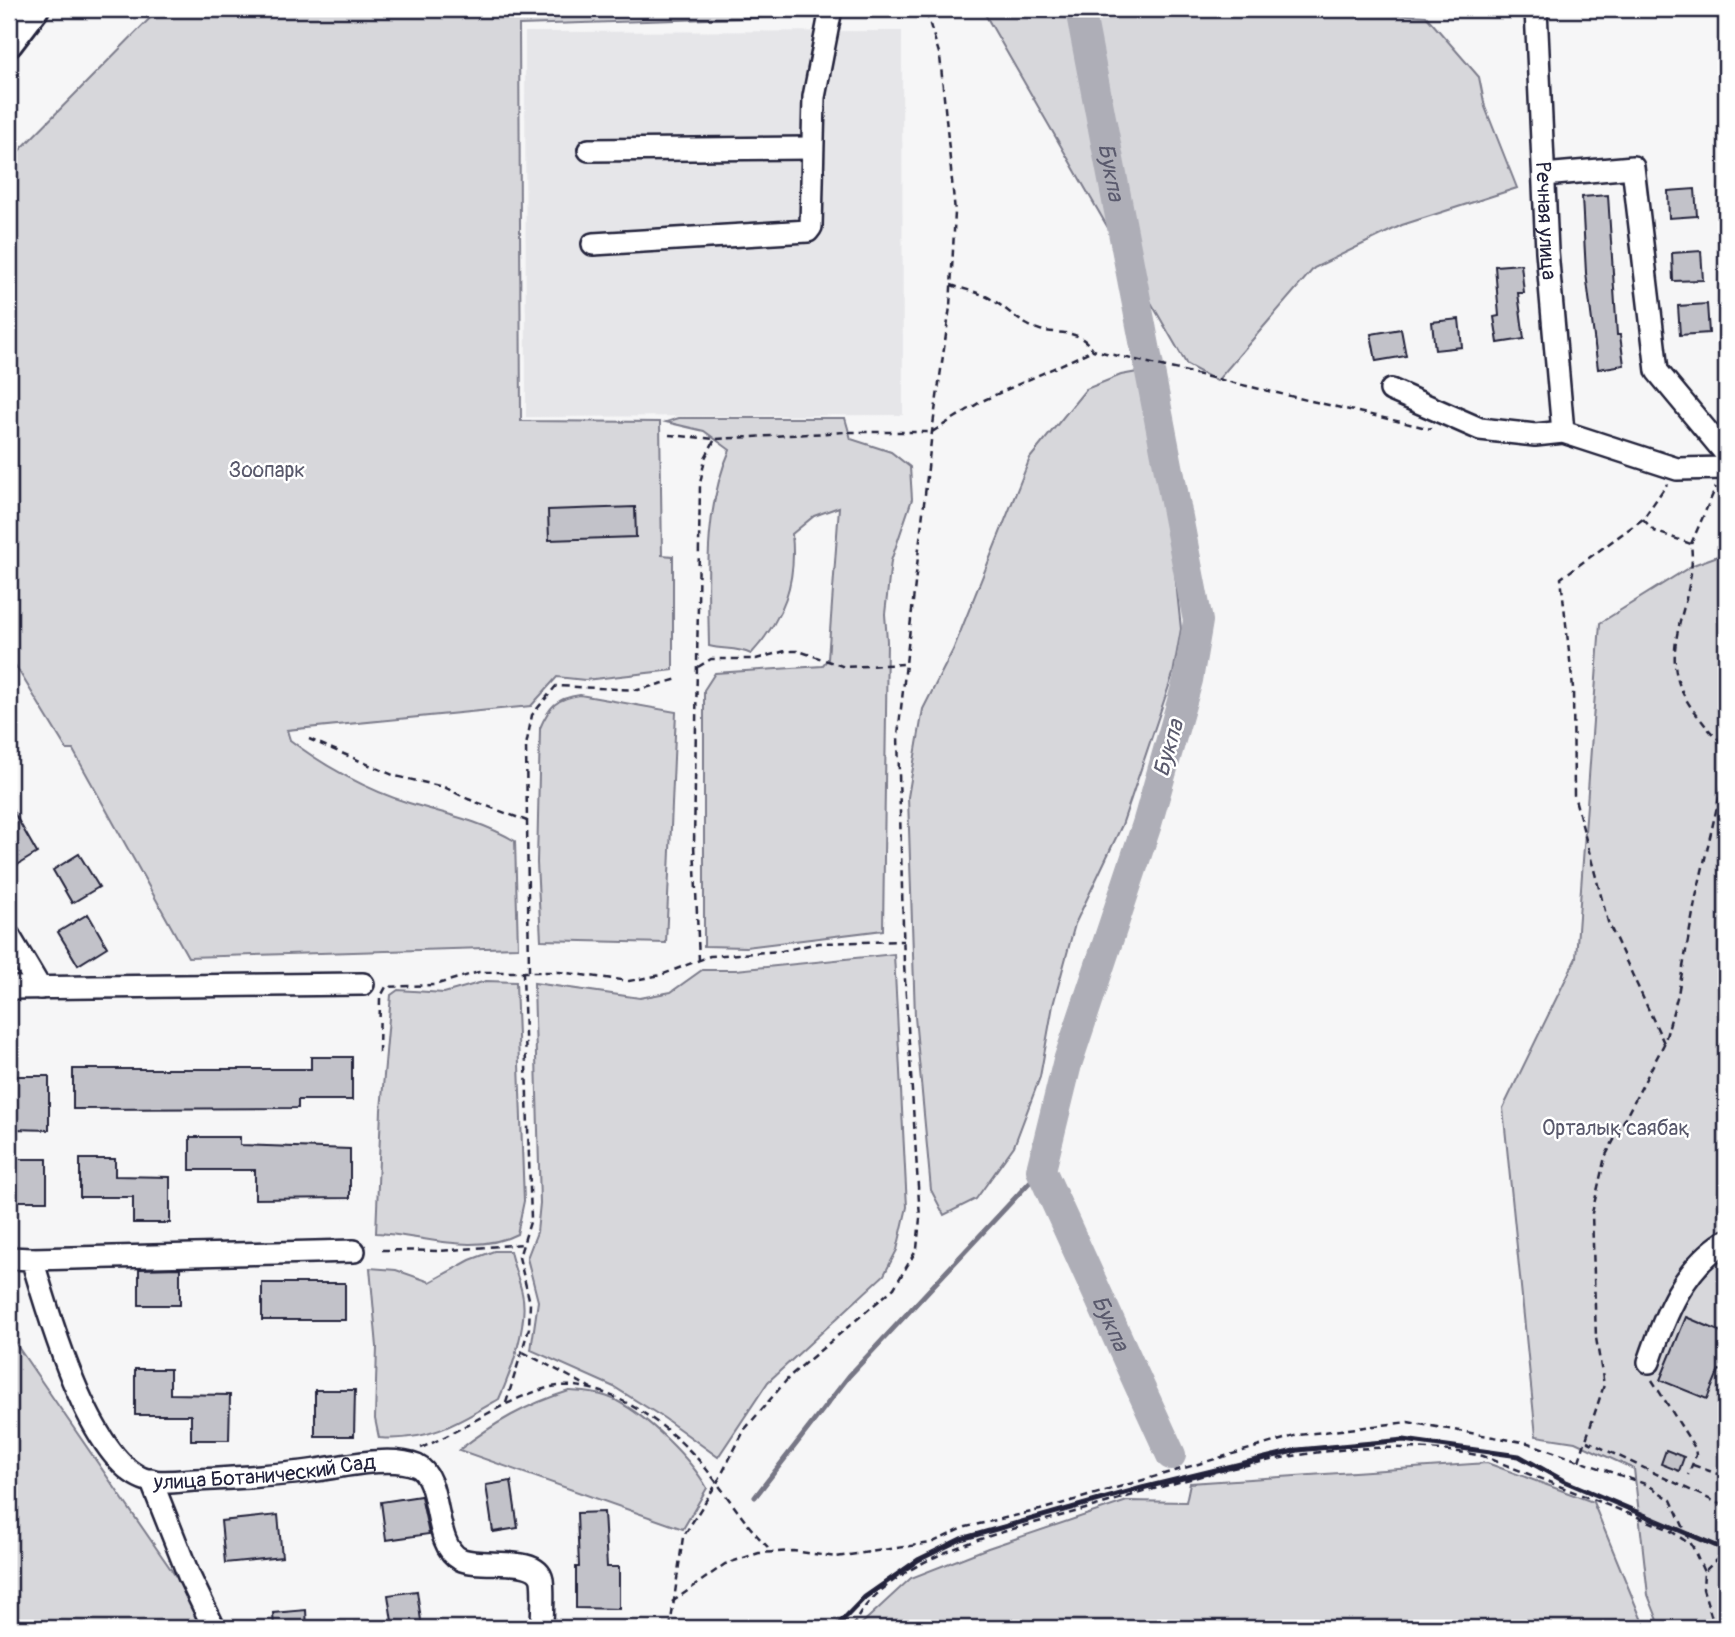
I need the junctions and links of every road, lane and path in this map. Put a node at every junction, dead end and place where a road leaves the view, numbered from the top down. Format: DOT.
graph roads {
  1 [pos="35,9"];
  2 [pos="831,9"];
  3 [pos="925,9"];
  4 [pos="1536,9"];
  5 [pos="9,43"];
  6 [pos="811,148"];
  7 [pos="589,150"];
  8 [pos="1544,175"];
  9 [pos="593,244"];
  10 [pos="951,285"];
  11 [pos="1093,350"];
  12 [pos="1391,390"];
  13 [pos="1437,430"];
  14 [pos="932,432"];
  15 [pos="1563,432"];
  16 [pos="669,435"];
  17 [pos="715,439"];
  18 [pos="1726,464"];
  19 [pos="1677,469"];
  20 [pos="1643,519"];
  21 [pos="1691,544"];
  22 [pos="905,664"];
  23 [pos="697,667"];
  24 [pos="678,679"];
  25 [pos="309,739"];
  26 [pos="1726,744"];
  27 [pos="1726,768"];
  28 [pos="527,821"];
  29 [pos="9,936"];
  30 [pos="904,941"];
  31 [pos="699,961"];
  32 [pos="523,971"];
  33 [pos="529,971"];
  34 [pos="363,984"];
  35 [pos="9,988"];
  36 [pos="40,988"];
  37 [pos="1664,1044"];
  38 [pos="379,1053"];
  39 [pos="1726,1241"];
  40 [pos="523,1244"];
  41 [pos="382,1250"];
  42 [pos="354,1251"];
  43 [pos="9,1258"];
  44 [pos="32,1259"];
  45 [pos="523,1352"];
  46 [pos="1649,1362"];
  47 [pos="594,1389"];
  48 [pos="506,1404"];
  49 [pos="1587,1441"];
  50 [pos="1578,1462"];
  51 [pos="386,1463"];
  52 [pos="1692,1464"];
  53 [pos="1688,1475"];
  54 [pos="1726,1478"];
  55 [pos="151,1480"];
  56 [pos="717,1483"];
  57 [pos="1726,1507"];
  58 [pos="1694,1547"];
  59 [pos="1726,1550"];
  60 [pos="773,1552"];
  61 [pos="1704,1572"];
  62 [pos="672,1602"];
  63 [pos="214,1628"];
  64 [pos="542,1628"];
  65 [pos="670,1628"];
  66 [pos="853,1628"];
  67 [pos="1716,1628"];
  1 -- 5 [label="main road"];
  2 -- 6 [label="street"];
  3 -- 10 [label="path"];
  4 -- 8 [label="street, Речная улица"];
  6 -- 7 [label="street"];
  6 -- 9 [label="street"];
  8 -- 15 [label="street, Речная улица"];
  8 -- 18 [label="street"];
  10 -- 11 [label="path"];
  10 -- 14 [label="path"];
  11 -- 13 [label="path"];
  11 -- 14 [label="path"];
  12 -- 15 [label="street"];
  14 -- 17 [label="path"];
  14 -- 22 [label="path"];
  15 -- 19 [label="street"];
  16 -- 17 [label="path"];
  17 -- 23 [label="path"];
  18 -- 19 [label="street"];
  18 -- 21 [label="path"];
  19 -- 20 [label="path"];
  20 -- 21 [label="path"];
  20 -- 37 [label="path"];
  21 -- 26 [label="path"];
  22 -- 23 [label="path"];
  22 -- 30 [label="path"];
  23 -- 31 [label="path"];
  24 -- 28 [label="path"];
  25 -- 28 [label="path"];
  27 -- 37 [label="path"];
  28 -- 33 [label="path"];
  29 -- 36 [label="street"];
  30 -- 31 [label="path"];
  30 -- 56 [label="path"];
  31 -- 33 [label="path"];
  32 -- 33 [label="path"];
  32 -- 38 [label="path"];
  32 -- 40 [label="path"];
  34 -- 36 [label="street"];
  35 -- 36 [label="street"];
  37 -- 49 [label="path"];
  39 -- 46 [label="street"];
  40 -- 41 [label="path"];
  40 -- 45 [label="path"];
  42 -- 44 [label="street"];
  43 -- 44 [label="street"];
  44 -- 55 [label="street, улица Ботанический Сад"];
  45 -- 47 [label="path"];
  45 -- 48 [label="path"];
  46 -- 52 [label="path"];
  47 -- 48 [label="path"];
  47 -- 56 [label="path"];
  48 -- 51 [label="path"];
  49 -- 50 [label="path"];
  49 -- 57 [label="path"];
  50 -- 58 [label="path"];
  50 -- 60 [label="path"];
  51 -- 55 [label="street, улица Ботанический Сад"];
  51 -- 64 [label="street, улица Ботанический Сад"];
  52 -- 53 [label="path"];
  52 -- 54 [label="path"];
  55 -- 63 [label="street"];
  56 -- 60 [label="path"];
  56 -- 62 [label="path"];
  58 -- 61 [label="path"];
  58 -- 66 [label="path"];
  59 -- 61 [label="path"];
  60 -- 62 [label="path"];
  61 -- 67 [label="path"];
  62 -- 65 [label="path"];
}
